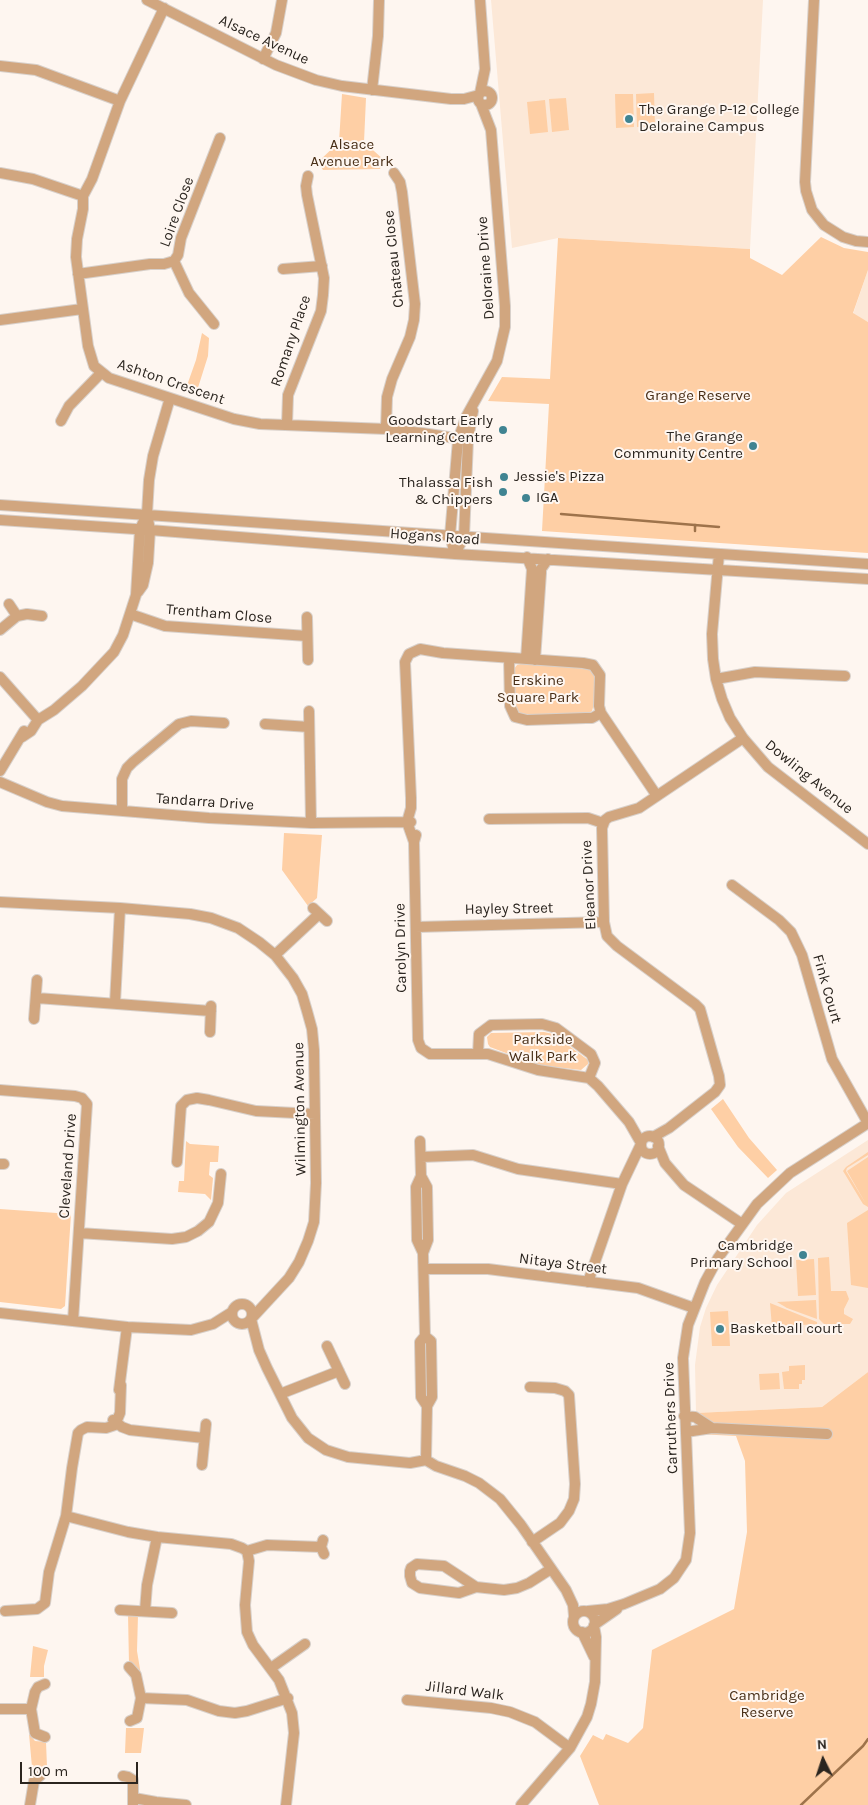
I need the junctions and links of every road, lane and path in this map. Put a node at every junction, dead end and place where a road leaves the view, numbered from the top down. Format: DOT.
graph roads {
  1 [pos="147,0"];
  2 [pos="282,0"];
  3 [pos="379,0"];
  4 [pos="480,0"];
  5 [pos="814,0"];
  6 [pos="164,8"];
  7 [pos="264,59"];
  8 [pos="0,66"];
  9 [pos="372,90"];
  10 [pos="483,98"];
  11 [pos="120,100"];
  12 [pos="220,138"];
  13 [pos="394,173"];
  14 [pos="0,174"];
  15 [pos="308,176"];
  16 [pos="83,196"];
  17 [pos="868,242"];
  18 [pos="174,261"];
  19 [pos="322,266"];
  20 [pos="283,269"];
  21 [pos="78,274"];
  22 [pos="82,309"];
  23 [pos="0,320"];
  24 [pos="214,324"];
  25 [pos="102,373"];
  26 [pos="170,398"];
  27 [pos="61,421"];
  28 [pos="287,425"];
  29 [pos="386,429"];
  30 [pos="463,440"];
  31 [pos="454,477"];
  32 [pos="466,477"];
  33 [pos="0,505"];
  34 [pos="147,514"];
  35 [pos="0,520"];
  36 [pos="145,529"];
  37 [pos="450,536"];
  38 [pos="464,537"];
  39 [pos="455,554"];
  40 [pos="719,554"];
  41 [pos="759,556"];
  42 [pos="526,558"];
  43 [pos="548,559"];
  44 [pos="868,564"];
  45 [pos="717,569"];
  46 [pos="760,572"];
  47 [pos="868,579"];
  48 [pos="9,604"];
  49 [pos="130,614"];
  50 [pos="17,616"];
  51 [pos="42,616"];
  52 [pos="307,617"];
  53 [pos="0,630"];
  54 [pos="307,636"];
  55 [pos="401,646"];
  56 [pos="411,656"];
  57 [pos="509,658"];
  58 [pos="308,660"];
  59 [pos="531,660"];
  60 [pos="844,676"];
  61 [pos="0,678"];
  62 [pos="716,679"];
  63 [pos="309,711"];
  64 [pos="601,713"];
  65 [pos="36,717"];
  66 [pos="224,723"];
  67 [pos="264,723"];
  68 [pos="309,727"];
  69 [pos="743,738"];
  70 [pos="0,771"];
  71 [pos="0,782"];
  72 [pos="657,796"];
  73 [pos="122,811"];
  74 [pos="489,819"];
  75 [pos="409,822"];
  76 [pos="311,823"];
  77 [pos="603,823"];
  78 [pos="868,844"];
  79 [pos="732,885"];
  80 [pos="3,901"];
  81 [pos="120,908"];
  82 [pos="320,914"];
  83 [pos="604,922"];
  84 [pos="416,927"];
  85 [pos="275,955"];
  86 [pos="37,980"];
  87 [pos="37,998"];
  88 [pos="115,1003"];
  89 [pos="34,1019"];
  90 [pos="210,1032"];
  91 [pos="478,1054"];
  92 [pos="589,1078"];
  93 [pos="0,1090"];
  94 [pos="315,1114"];
  95 [pos="629,1122"];
  96 [pos="868,1123"];
  97 [pos="420,1141"];
  98 [pos="641,1144"];
  99 [pos="653,1145"];
  100 [pos="421,1157"];
  101 [pos="177,1162"];
  102 [pos="631,1162"];
  103 [pos="221,1174"];
  104 [pos="622,1184"];
  105 [pos="742,1224"];
  106 [pos="79,1232"];
  107 [pos="424,1269"];
  108 [pos="588,1282"];
  109 [pos="271,1296"];
  110 [pos="245,1304"];
  111 [pos="694,1308"];
  112 [pos="232,1312"];
  113 [pos="0,1313"];
  114 [pos="252,1318"];
  115 [pos="73,1321"];
  116 [pos="239,1324"];
  117 [pos="127,1327"];
  118 [pos="205,1327"];
  119 [pos="327,1346"];
  120 [pos="259,1350"];
  121 [pos="338,1371"];
  122 [pos="345,1384"];
  123 [pos="530,1387"];
  124 [pos="280,1394"];
  125 [pos="684,1416"];
  126 [pos="114,1422"];
  127 [pos="206,1424"];
  128 [pos="712,1428"];
  129 [pos="686,1432"];
  130 [pos="827,1434"];
  131 [pos="204,1438"];
  132 [pos="426,1460"];
  133 [pos="202,1464"];
  134 [pos="66,1516"];
  135 [pos="157,1537"];
  136 [pos="532,1542"];
  137 [pos="323,1547"];
  138 [pos="247,1551"];
  139 [pos="551,1569"];
  140 [pos="476,1587"];
  141 [pos="566,1590"];
  142 [pos="624,1604"];
  143 [pos="120,1610"];
  144 [pos="2,1611"];
  145 [pos="145,1611"];
  146 [pos="586,1611"];
  147 [pos="172,1613"];
  148 [pos="574,1616"];
  149 [pos="594,1626"];
  150 [pos="582,1632"];
  151 [pos="305,1644"];
  152 [pos="595,1660"];
  153 [pos="129,1667"];
  154 [pos="271,1668"];
  155 [pos="45,1684"];
  156 [pos="141,1698"];
  157 [pos="288,1698"];
  158 [pos="407,1700"];
  159 [pos="0,1709"];
  160 [pos="31,1709"];
  161 [pos="130,1721"];
  162 [pos="45,1737"];
  163 [pos="570,1748"];
  164 [pos="40,1776"];
  165 [pos="123,1776"];
  166 [pos="133,1801"];
  167 [pos="30,1805"];
  168 [pos="186,1805"];
  169 [pos="286,1805"];
  170 [pos="521,1805"];
  1 -- 6 [label="street, Alsace Avenue"];
  2 -- 7 [label="street"];
  3 -- 9 [label="street"];
  4 -- 10 [label="street, Deloraine Drive"];
  5 -- 17 [label="street"];
  6 -- 7 [label="street, Alsace Avenue"];
  6 -- 11 [label="street, Ashton Crescent"];
  7 -- 9 [label="street, Alsace Avenue"];
  8 -- 11 [label="street"];
  9 -- 10 [label="street, Alsace Avenue"];
  10 -- 30 [label="street, Deloraine Drive"];
  11 -- 16 [label="street, Ashton Crescent"];
  12 -- 18 [label="street, Loire Close"];
  13 -- 29 [label="street, Chateau Close"];
  14 -- 16 [label="street"];
  15 -- 19 [label="street, Romany Place"];
  16 -- 21 [label="street, Ashton Crescent"];
  18 -- 21 [label="street, Loire Close"];
  18 -- 24 [label="street"];
  19 -- 20 [label="street"];
  19 -- 28 [label="street, Romany Place"];
  21 -- 22 [label="street, Ashton Crescent"];
  22 -- 23 [label="street"];
  22 -- 25 [label="street, Ashton Crescent"];
  25 -- 26 [label="street, Ashton Crescent"];
  25 -- 27 [label="street"];
  26 -- 28 [label="street, Ashton Crescent"];
  26 -- 34 [label="street"];
  28 -- 29 [label="street, Ashton Crescent"];
  29 -- 30 [label="street, Ashton Crescent"];
  30 -- 31 [label="street, Deloraine Drive"];
  30 -- 32 [label="street, Deloraine Drive"];
  31 -- 32 [label="street"];
  31 -- 37 [label="street, Deloraine Drive"];
  32 -- 38 [label="street, Deloraine Drive"];
  33 -- 34 [label="street, Hogans Road"];
  34 -- 36 [label="street"];
  34 -- 37 [label="street, Hogans Road"];
  35 -- 36 [label="street, Hogans Road"];
  36 -- 39 [label="street, Hogans Road"];
  36 -- 49 [label="street"];
  37 -- 38 [label="street, Hogans Road"];
  37 -- 39 [label="street, Deloraine Drive"];
  38 -- 39 [label="street"];
  38 -- 40 [label="street, Hogans Road"];
  39 -- 42 [label="street, Hogans Road"];
  40 -- 41 [label="street, Hogans Road"];
  40 -- 45 [label="street, Dowling Avenue"];
  41 -- 44 [label="street, Hogans Road"];
  41 -- 46 [label="street"];
  42 -- 43 [label="street, Hogans Road"];
  42 -- 59 [label="street"];
  43 -- 45 [label="street, Hogans Road"];
  43 -- 59 [label="street"];
  45 -- 46 [label="street, Hogans Road"];
  45 -- 62 [label="street, Dowling Avenue"];
  46 -- 47 [label="street, Hogans Road"];
  48 -- 50 [label="street"];
  49 -- 54 [label="street, Trentham Close"];
  49 -- 65 [label="street"];
  50 -- 51 [label="street"];
  50 -- 53 [label="street"];
  52 -- 54 [label="street"];
  54 -- 58 [label="street"];
  55 -- 56 [label="street"];
  56 -- 57 [label="street"];
  56 -- 75 [label="street, Carolyn Drive"];
  57 -- 59 [label="street"];
  57 -- 64 [label="street"];
  59 -- 64 [label="street"];
  60 -- 62 [label="street"];
  61 -- 65 [label="street"];
  62 -- 69 [label="street, Dowling Avenue"];
  63 -- 68 [label="street"];
  64 -- 72 [label="street"];
  65 -- 70 [label="street"];
  66 -- 73 [label="street"];
  67 -- 68 [label="street"];
  68 -- 76 [label="street"];
  69 -- 72 [label="street, Eleanor Drive"];
  69 -- 78 [label="street, Dowling Avenue"];
  71 -- 73 [label="street, Tandarra Drive"];
  72 -- 77 [label="street, Eleanor Drive"];
  73 -- 76 [label="street, Tandarra Drive"];
  74 -- 77 [label="street"];
  75 -- 76 [label="street, Tandarra Drive"];
  75 -- 84 [label="street, Carolyn Drive"];
  77 -- 83 [label="street, Eleanor Drive"];
  79 -- 96 [label="street, Fink Court"];
  80 -- 81 [label="street, Wilmington Avenue"];
  81 -- 85 [label="street, Wilmington Avenue"];
  81 -- 88 [label="street"];
  82 -- 85 [label="street"];
  83 -- 84 [label="street, Hayley Street"];
  83 -- 99 [label="street, Eleanor Drive"];
  84 -- 91 [label="street, Carolyn Drive"];
  85 -- 94 [label="street, Wilmington Avenue"];
  86 -- 87 [label="street"];
  87 -- 88 [label="street"];
  87 -- 89 [label="street"];
  88 -- 90 [label="street"];
  91 -- 92 [label="street"];
  91 -- 92 [label="street"];
  92 -- 95 [label="street"];
  93 -- 106 [label="street, Cleveland Drive"];
  94 -- 101 [label="street"];
  94 -- 109 [label="street, Wilmington Avenue"];
  95 -- 98 [label="street"];
  95 -- 99 [label="street"];
  96 -- 105 [label="street, Carruthers Drive"];
  97 -- 100 [label="street"];
  98 -- 99 [label="street"];
  98 -- 102 [label="street"];
  99 -- 102 [label="street, Eleanor Drive"];
  99 -- 105 [label="street"];
  100 -- 104 [label="street"];
  100 -- 107 [label="street"];
  102 -- 104 [label="street"];
  103 -- 106 [label="street"];
  104 -- 108 [label="street"];
  105 -- 111 [label="street, Carruthers Drive"];
  106 -- 115 [label="street, Cleveland Drive"];
  107 -- 108 [label="street, Nitaya Street"];
  107 -- 132 [label="street"];
  108 -- 111 [label="street, Nitaya Street"];
  109 -- 110 [label="street, Wilmington Avenue"];
  109 -- 114 [label="street, Wilmington Avenue"];
  110 -- 112 [label="street"];
  110 -- 114 [label="street"];
  111 -- 125 [label="street, Carruthers Drive"];
  112 -- 116 [label="street"];
  112 -- 118 [label="street"];
  113 -- 115 [label="street"];
  114 -- 116 [label="street"];
  114 -- 120 [label="street"];
  115 -- 117 [label="street"];
  116 -- 118 [label="street"];
  116 -- 120 [label="street"];
  117 -- 118 [label="street"];
  117 -- 126 [label="street"];
  119 -- 121 [label="street"];
  120 -- 124 [label="street"];
  121 -- 122 [label="street"];
  121 -- 124 [label="street"];
  123 -- 136 [label="street"];
  124 -- 132 [label="street"];
  125 -- 128 [label="street"];
  125 -- 129 [label="street, Carruthers Drive"];
  126 -- 131 [label="street"];
  126 -- 134 [label="street"];
  127 -- 131 [label="street"];
  128 -- 129 [label="street"];
  128 -- 130 [label="street"];
  129 -- 142 [label="street, Carruthers Drive"];
  131 -- 133 [label="street"];
  132 -- 136 [label="street"];
  134 -- 135 [label="street"];
  134 -- 144 [label="street"];
  135 -- 138 [label="street"];
  135 -- 145 [label="street"];
  136 -- 139 [label="street"];
  137 -- 138 [label="street"];
  138 -- 154 [label="street"];
  139 -- 140 [label="street"];
  139 -- 141 [label="street"];
  140 -- 140 [label="street"];
  141 -- 146 [label="street"];
  141 -- 148 [label="street"];
  142 -- 146 [label="street, Carruthers Drive"];
  142 -- 149 [label="street, Carruthers Drive"];
  143 -- 145 [label="street"];
  145 -- 147 [label="street"];
  146 -- 148 [label="street"];
  146 -- 149 [label="street"];
  148 -- 150 [label="street"];
  149 -- 150 [label="street"];
  149 -- 152 [label="street"];
  150 -- 152 [label="street"];
  151 -- 154 [label="street"];
  152 -- 163 [label="street"];
  153 -- 156 [label="street"];
  154 -- 157 [label="street"];
  155 -- 160 [label="street"];
  156 -- 157 [label="street"];
  156 -- 161 [label="street"];
  157 -- 169 [label="street"];
  158 -- 163 [label="street, Jillard Walk"];
  159 -- 160 [label="street"];
  160 -- 162 [label="street"];
  163 -- 170 [label="street"];
  164 -- 167 [label="street"];
  165 -- 166 [label="street"];
  166 -- 168 [label="street"];
}
